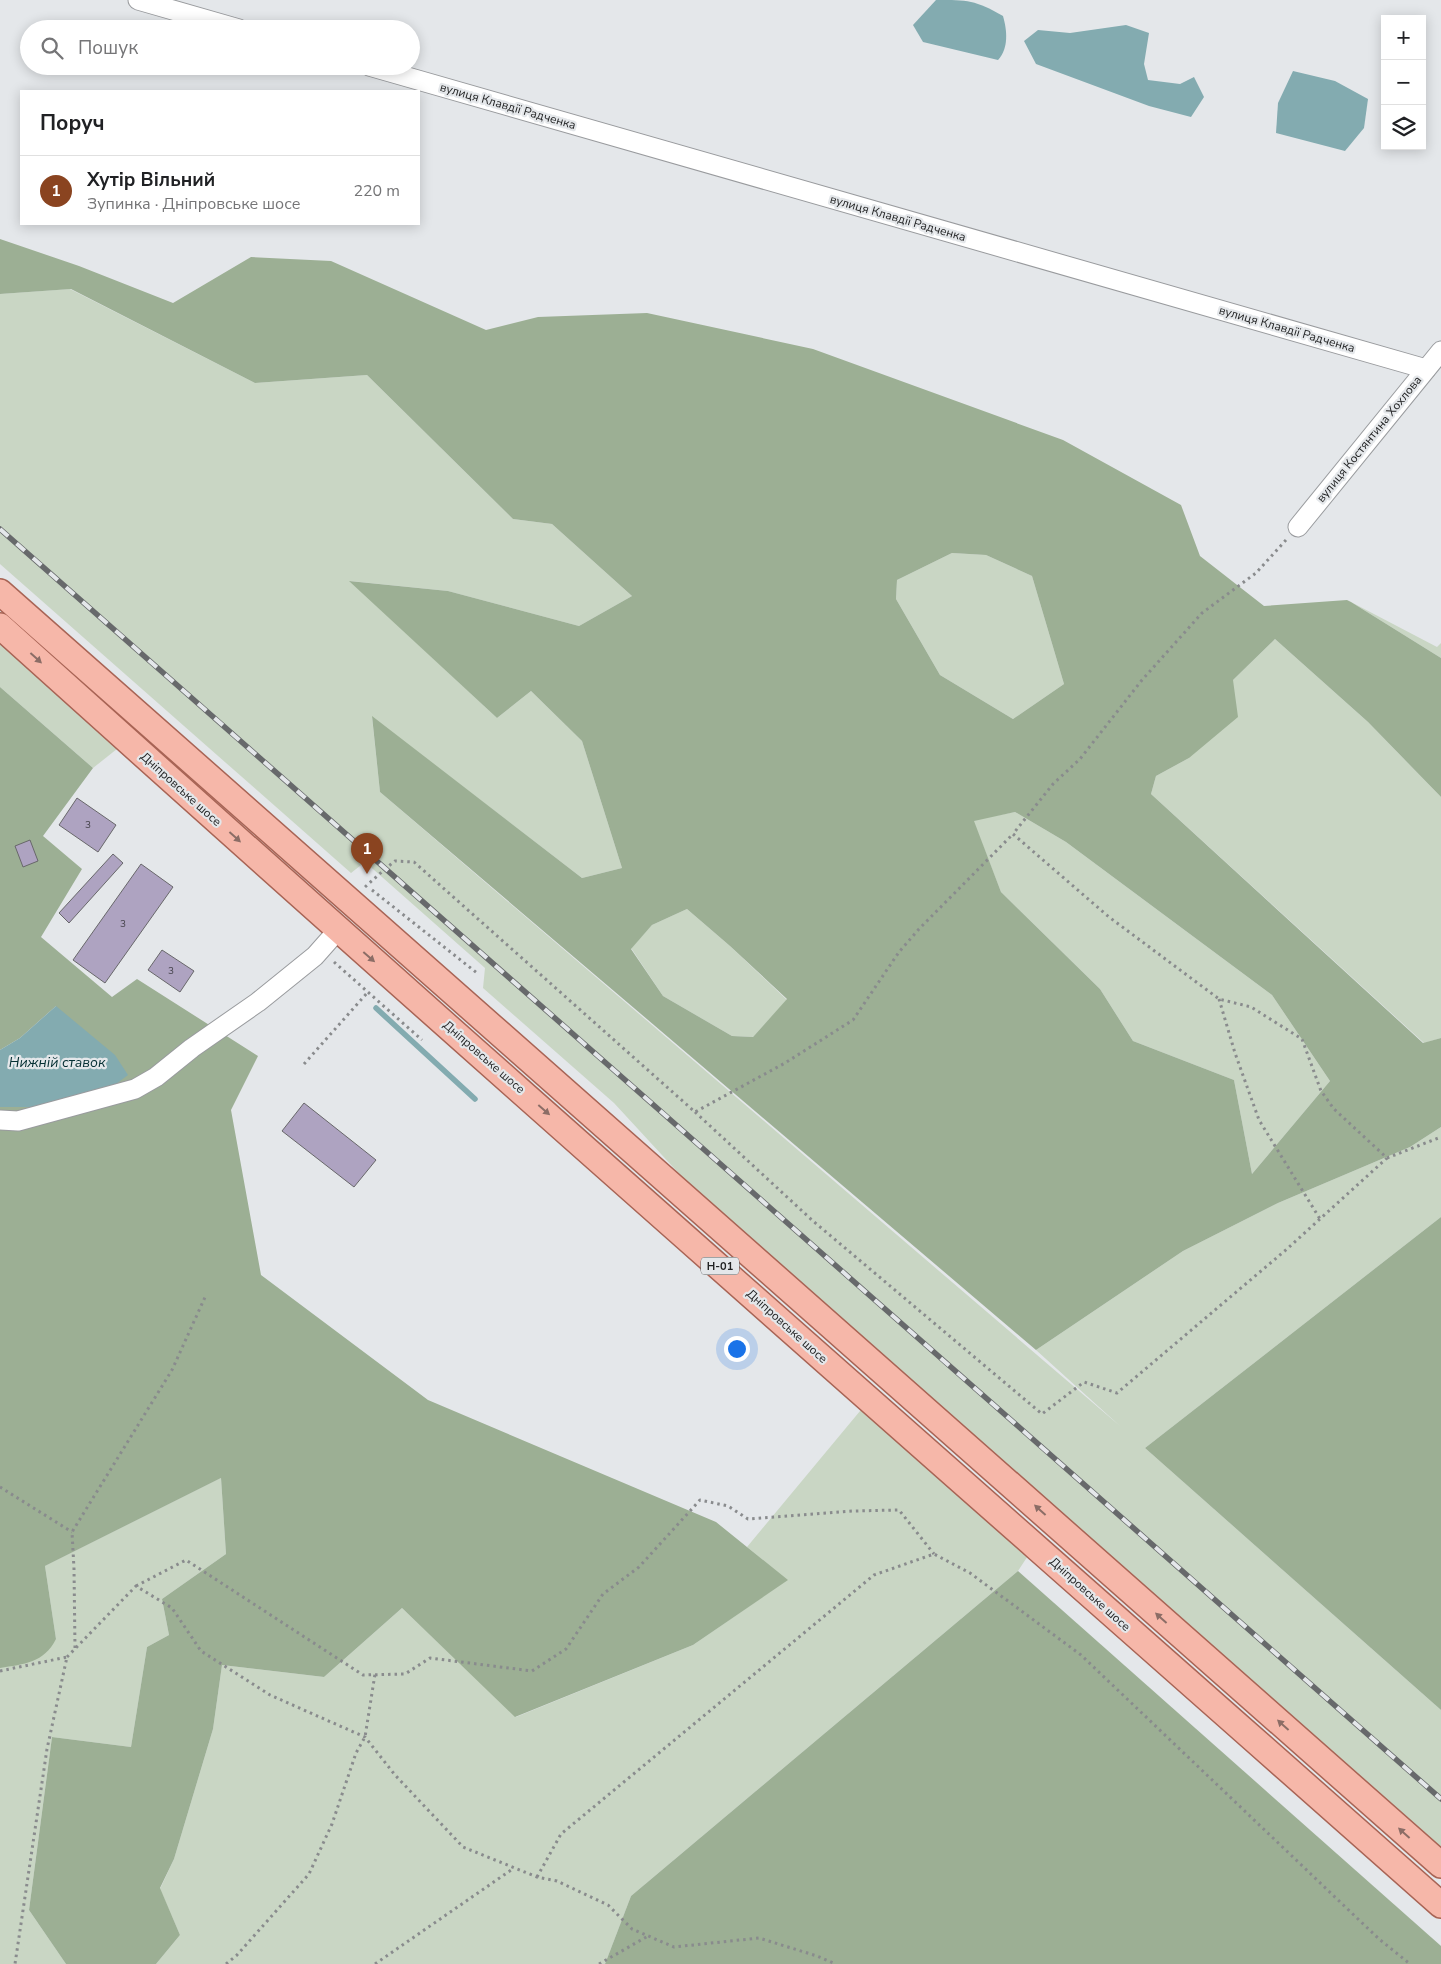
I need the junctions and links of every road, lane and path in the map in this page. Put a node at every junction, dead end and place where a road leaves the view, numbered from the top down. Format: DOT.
graph roads {
  1 [pos="138,0"];
  2 [pos="208,20"];
  3 [pos="400,75"];
  4 [pos="1441,351"];
  5 [pos="1426,369"];
  6 [pos="1298,527"];
  7 [pos="0,592"];
  8 [pos="0,626"];
  9 [pos="1013,834"];
  10 [pos="358,892"];
  11 [pos="338,930"];
  12 [pos="321,950"];
  13 [pos="477,973"];
  14 [pos="368,992"];
  15 [pos="1219,1000"];
  16 [pos="422,1040"];
  17 [pos="304,1064"];
  18 [pos="695,1112"];
  19 [pos="6,1123"];
  20 [pos="1441,1137"];
  21 [pos="1387,1158"];
  22 [pos="1320,1219"];
  23 [pos="206,1295"];
  24 [pos="0,1487"];
  25 [pos="72,1532"];
  26 [pos="934,1554"];
  27 [pos="136,1586"];
  28 [pos="75,1648"];
  29 [pos="67,1657"];
  30 [pos="0,1671"];
  31 [pos="375,1674"];
  32 [pos="365,1737"];
  33 [pos="1441,1865"];
  34 [pos="514,1868"];
  35 [pos="537,1877"];
  36 [pos="1441,1905"];
  37 [pos="648,1936"];
  38 [pos="15,1964"];
  39 [pos="226,1964"];
  40 [pos="375,1964"];
  41 [pos="599,1964"];
  42 [pos="836,1964"];
  43 [pos="1410,1964"];
  1 -- 2 [label="street"];
  3 -- 5 [label="street, вулиця Клавдії Радченка"];
  4 -- 5 [label="street, вулиця Костянтина Хохлова"];
  5 -- 6 [label="street, вулиця Костянтина Хохлова"];
  6 -- 9 [label="path"];
  7 -- 10 [label="main road, Н-01"];
  8 -- 11 [label="main road, Дніпровське шосе / Н-01, one-way"];
  9 -- 15 [label="path"];
  9 -- 18 [label="path"];
  10 -- 13 [label="path"];
  10 -- 18 [label="path"];
  33 -- 10 [label="main road, Н-01, one-way"];
  11 -- 12 [label="street"];
  11 -- 36 [label="main road, Дніпровське шосе / Н-01, one-way"];
  12 -- 14 [label="path"];
  12 -- 19 [label="street"];
  14 -- 16 [label="path"];
  14 -- 17 [label="path"];
  15 -- 21 [label="path"];
  15 -- 22 [label="path"];
  18 -- 22 [label="path"];
  20 -- 21 [label="path"];
  21 -- 22 [label="path"];
  23 -- 25 [label="path"];
  24 -- 25 [label="path"];
  25 -- 28 [label="path"];
  26 -- 31 [label="path"];
  26 -- 35 [label="path"];
  26 -- 43 [label="path"];
  27 -- 28 [label="path"];
  27 -- 31 [label="path"];
  27 -- 32 [label="path"];
  28 -- 29 [label="path"];
  29 -- 30 [label="path"];
  29 -- 38 [label="path"];
  31 -- 32 [label="path"];
  32 -- 34 [label="path"];
  32 -- 39 [label="path"];
  34 -- 35 [label="path"];
  34 -- 40 [label="path"];
  35 -- 37 [label="path"];
  37 -- 41 [label="path"];
  37 -- 42 [label="path"];
}
